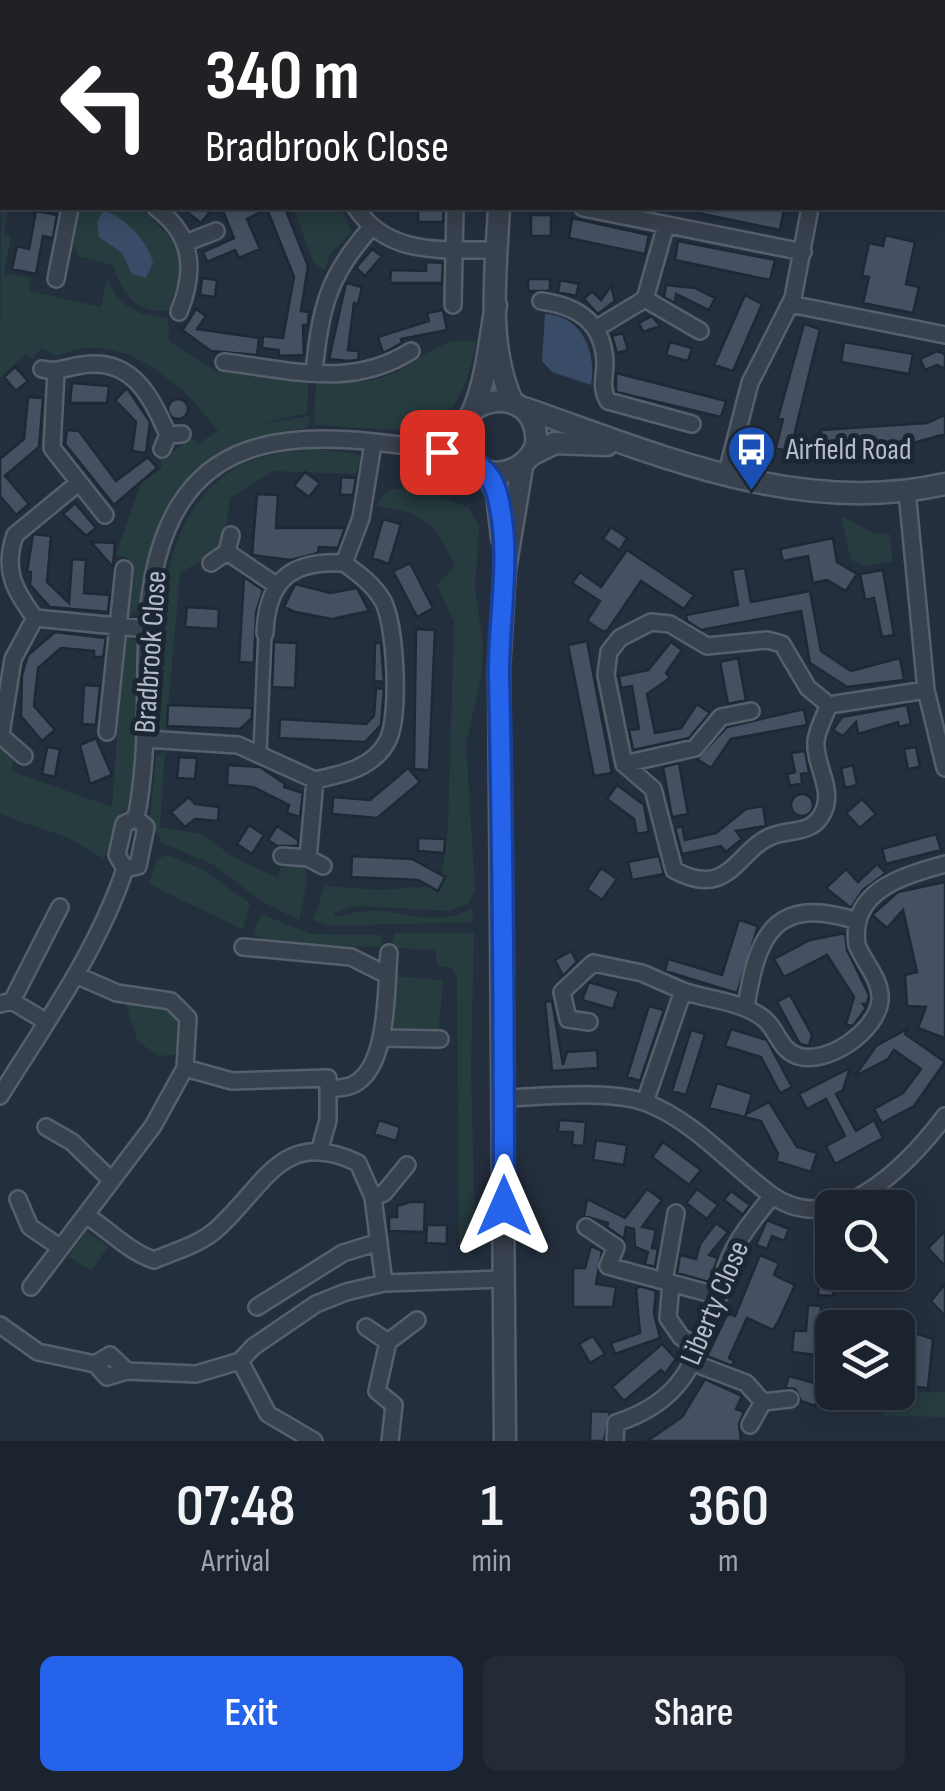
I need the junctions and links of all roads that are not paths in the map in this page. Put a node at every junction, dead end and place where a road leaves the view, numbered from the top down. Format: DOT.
graph roads {
  1 [pos="70,210"];
  2 [pos="159,210"];
  3 [pos="357,210"];
  4 [pos="456,210"];
  5 [pos="499,210"];
  6 [pos="593,210"];
  7 [pos="810,210"];
  8 [pos="666,225"];
  9 [pos="370,229"];
  10 [pos="216,231"];
  11 [pos="188,242"];
  12 [pos="454,249"];
  13 [pos="497,250"];
  14 [pos="804,252"];
  15 [pos="56,279"];
  16 [pos="645,299"];
  17 [pos="541,300"];
  18 [pos="792,301"];
  19 [pos="452,304"];
  20 [pos="496,305"];
  21 [pos="180,312"];
  22 [pos="598,328"];
  23 [pos="700,332"];
  24 [pos="945,334"];
  25 [pos="412,352"];
  26 [pos="224,362"];
  27 [pos="314,372"];
  28 [pos="518,405"];
  29 [pos="469,418"];
  30 [pos="692,424"];
  31 [pos="171,439"];
  32 [pos="373,444"];
  33 [pos="410,445"];
  34 [pos="624,447"];
  35 [pos="468,456"];
  36 [pos="528,460"];
  37 [pos="487,472"];
  38 [pos="726,476"];
  39 [pos="77,484"];
  40 [pos="945,484"];
  41 [pos="907,491"];
  42 [pos="105,514"];
  43 [pos="212,563"];
  44 [pos="344,563"];
  45 [pos="124,570"];
  46 [pos="505,570"];
  47 [pos="276,584"];
  48 [pos="34,618"];
  49 [pos="119,626"];
  50 [pos="147,629"];
  51 [pos="264,633"];
  52 [pos="926,690"];
  53 [pos="829,704"];
  54 [pos="751,711"];
  55 [pos="107,732"];
  56 [pos="0,734"];
  57 [pos="146,739"];
  58 [pos="260,752"];
  59 [pos="24,756"];
  60 [pos="624,764"];
  61 [pos="945,768"];
  62 [pos="315,780"];
  63 [pos="136,818"];
  64 [pos="282,856"];
  65 [pos="945,864"];
  66 [pos="125,869"];
  67 [pos="60,907"];
  68 [pos="857,922"];
  69 [pos="243,946"];
  70 [pos="388,953"];
  71 [pos="387,975"];
  72 [pos="78,976"];
  73 [pos="683,990"];
  74 [pos="6,1002"];
  75 [pos="746,1007"];
  76 [pos="45,1021"];
  77 [pos="589,1022"];
  78 [pos="382,1038"];
  79 [pos="440,1039"];
  80 [pos="186,1068"];
  81 [pos="330,1089"];
  82 [pos="0,1096"];
  83 [pos="503,1098"];
  84 [pos="645,1102"];
  85 [pos="945,1116"];
  86 [pos="46,1127"];
  87 [pos="320,1149"];
  88 [pos="407,1165"];
  89 [pos="111,1180"];
  90 [pos="772,1196"];
  91 [pos="374,1197"];
  92 [pos="18,1199"];
  93 [pos="676,1214"];
  94 [pos="87,1216"];
  95 [pos="586,1227"];
  96 [pos="379,1242"];
  97 [pos="61,1248"];
  98 [pos="504,1279"];
  99 [pos="384,1282"];
  100 [pos="668,1282"];
  101 [pos="30,1287"];
  102 [pos="719,1296"];
  103 [pos="258,1306"];
  104 [pos="417,1320"];
  105 [pos="1,1328"];
  106 [pos="366,1328"];
  107 [pos="388,1342"];
  108 [pos="695,1355"];
  109 [pos="240,1361"];
  110 [pos="790,1399"];
  111 [pos="763,1402"];
  112 [pos="750,1425"];
  113 [pos="314,1441"];
  114 [pos="390,1441"];
  115 [pos="506,1441"];
  116 [pos="615,1441"];
  1 -- 15 [label="street"];
  2 -- 11 [label="street"];
  3 -- 9 [label="street"];
  4 -- 12 [label="street"];
  5 -- 13 [label="street"];
  6 -- 8 [label="street"];
  7 -- 14 [label="street"];
  8 -- 14 [label="street"];
  8 -- 16 [label="street"];
  9 -- 12 [label="street"];
  9 -- 27 [label="street"];
  10 -- 11 [label="street"];
  11 -- 21 [label="street"];
  12 -- 13 [label="street"];
  12 -- 19 [label="street"];
  13 -- 20 [label="street"];
  14 -- 18 [label="street"];
  16 -- 22 [label="street"];
  16 -- 23 [label="street"];
  17 -- 22 [label="street"];
  18 -- 24 [label="street"];
  18 -- 38 [label="street"];
  20 -- 28 [label="street"];
  20 -- 29 [label="street"];
  22 -- 30 [label="street"];
  25 -- 27 [label="street"];
  26 -- 27 [label="street"];
  28 -- 29 [label="street"];
  28 -- 34 [label="street"];
  28 -- 36 [label="street"];
  29 -- 33 [label="street, Bradbrook Close"];
  29 -- 35 [label="street"];
  31 -- 39 [label="street"];
  32 -- 33 [label="street, Bradbrook Close"];
  32 -- 44 [label="street"];
  32 -- 50 [label="street, Bradbrook Close"];
  33 -- 35 [label="street, Bradbrook Close"];
  34 -- 36 [label="street"];
  34 -- 38 [label="street"];
  35 -- 37 [label="street"];
  36 -- 37 [label="street"];
  36 -- 46 [label="street"];
  37 -- 46 [label="street"];
  38 -- 41 [label="street"];
  39 -- 42 [label="street"];
  39 -- 48 [label="street"];
  40 -- 41 [label="street"];
  41 -- 52 [label="street"];
  43 -- 47 [label="street"];
  44 -- 47 [label="street"];
  44 -- 62 [label="street"];
  45 -- 49 [label="street"];
  46 -- 83 [label="street"];
  47 -- 51 [label="street"];
  48 -- 49 [label="street"];
  48 -- 56 [label="street"];
  49 -- 50 [label="street"];
  49 -- 55 [label="street"];
  50 -- 57 [label="street, Bradbrook Close"];
  51 -- 58 [label="street"];
  52 -- 53 [label="street"];
  52 -- 61 [label="street"];
  53 -- 60 [label="street"];
  53 -- 60 [label="street"];
  54 -- 60 [label="street"];
  56 -- 59 [label="street"];
  57 -- 58 [label="street"];
  57 -- 63 [label="street, Bradbrook Close"];
  58 -- 62 [label="street"];
  62 -- 64 [label="street"];
  63 -- 66 [label="street, Bradbrook Close"];
  63 -- 66 [label="street, Bradbrook Close"];
  65 -- 68 [label="street"];
  66 -- 72 [label="street, Bradbrook Close"];
  67 -- 74 [label="street"];
  68 -- 75 [label="street"];
  68 -- 75 [label="street"];
  69 -- 71 [label="street"];
  70 -- 71 [label="street"];
  71 -- 78 [label="street"];
  72 -- 76 [label="street, Bradbrook Close"];
  72 -- 80 [label="street"];
  73 -- 75 [label="street"];
  73 -- 77 [label="street"];
  73 -- 84 [label="street"];
  74 -- 76 [label="street"];
  76 -- 82 [label="street, Bradbrook Close"];
  78 -- 79 [label="street"];
  78 -- 81 [label="street"];
  80 -- 81 [label="street"];
  80 -- 89 [label="street"];
  81 -- 87 [label="street"];
  83 -- 84 [label="street"];
  83 -- 98 [label="street"];
  84 -- 90 [label="street"];
  85 -- 90 [label="street"];
  86 -- 89 [label="street"];
  87 -- 91 [label="street"];
  87 -- 94 [label="street"];
  88 -- 91 [label="street"];
  89 -- 94 [label="street"];
  90 -- 102 [label="street, Liberty Close"];
  91 -- 96 [label="street"];
  92 -- 97 [label="street"];
  93 -- 100 [label="street"];
  94 -- 97 [label="street"];
  95 -- 100 [label="street"];
  96 -- 99 [label="street"];
  96 -- 103 [label="street"];
  97 -- 101 [label="street"];
  98 -- 99 [label="street"];
  98 -- 115 [label="street"];
  99 -- 109 [label="street"];
  100 -- 102 [label="street"];
  100 -- 108 [label="street"];
  102 -- 108 [label="street, Liberty Close"];
  104 -- 107 [label="street"];
  105 -- 109 [label="street"];
  106 -- 107 [label="street"];
  107 -- 114 [label="street"];
  108 -- 111 [label="street"];
  108 -- 116 [label="street, Liberty Close"];
  109 -- 113 [label="street"];
  110 -- 111 [label="street"];
  111 -- 112 [label="street"];
}
